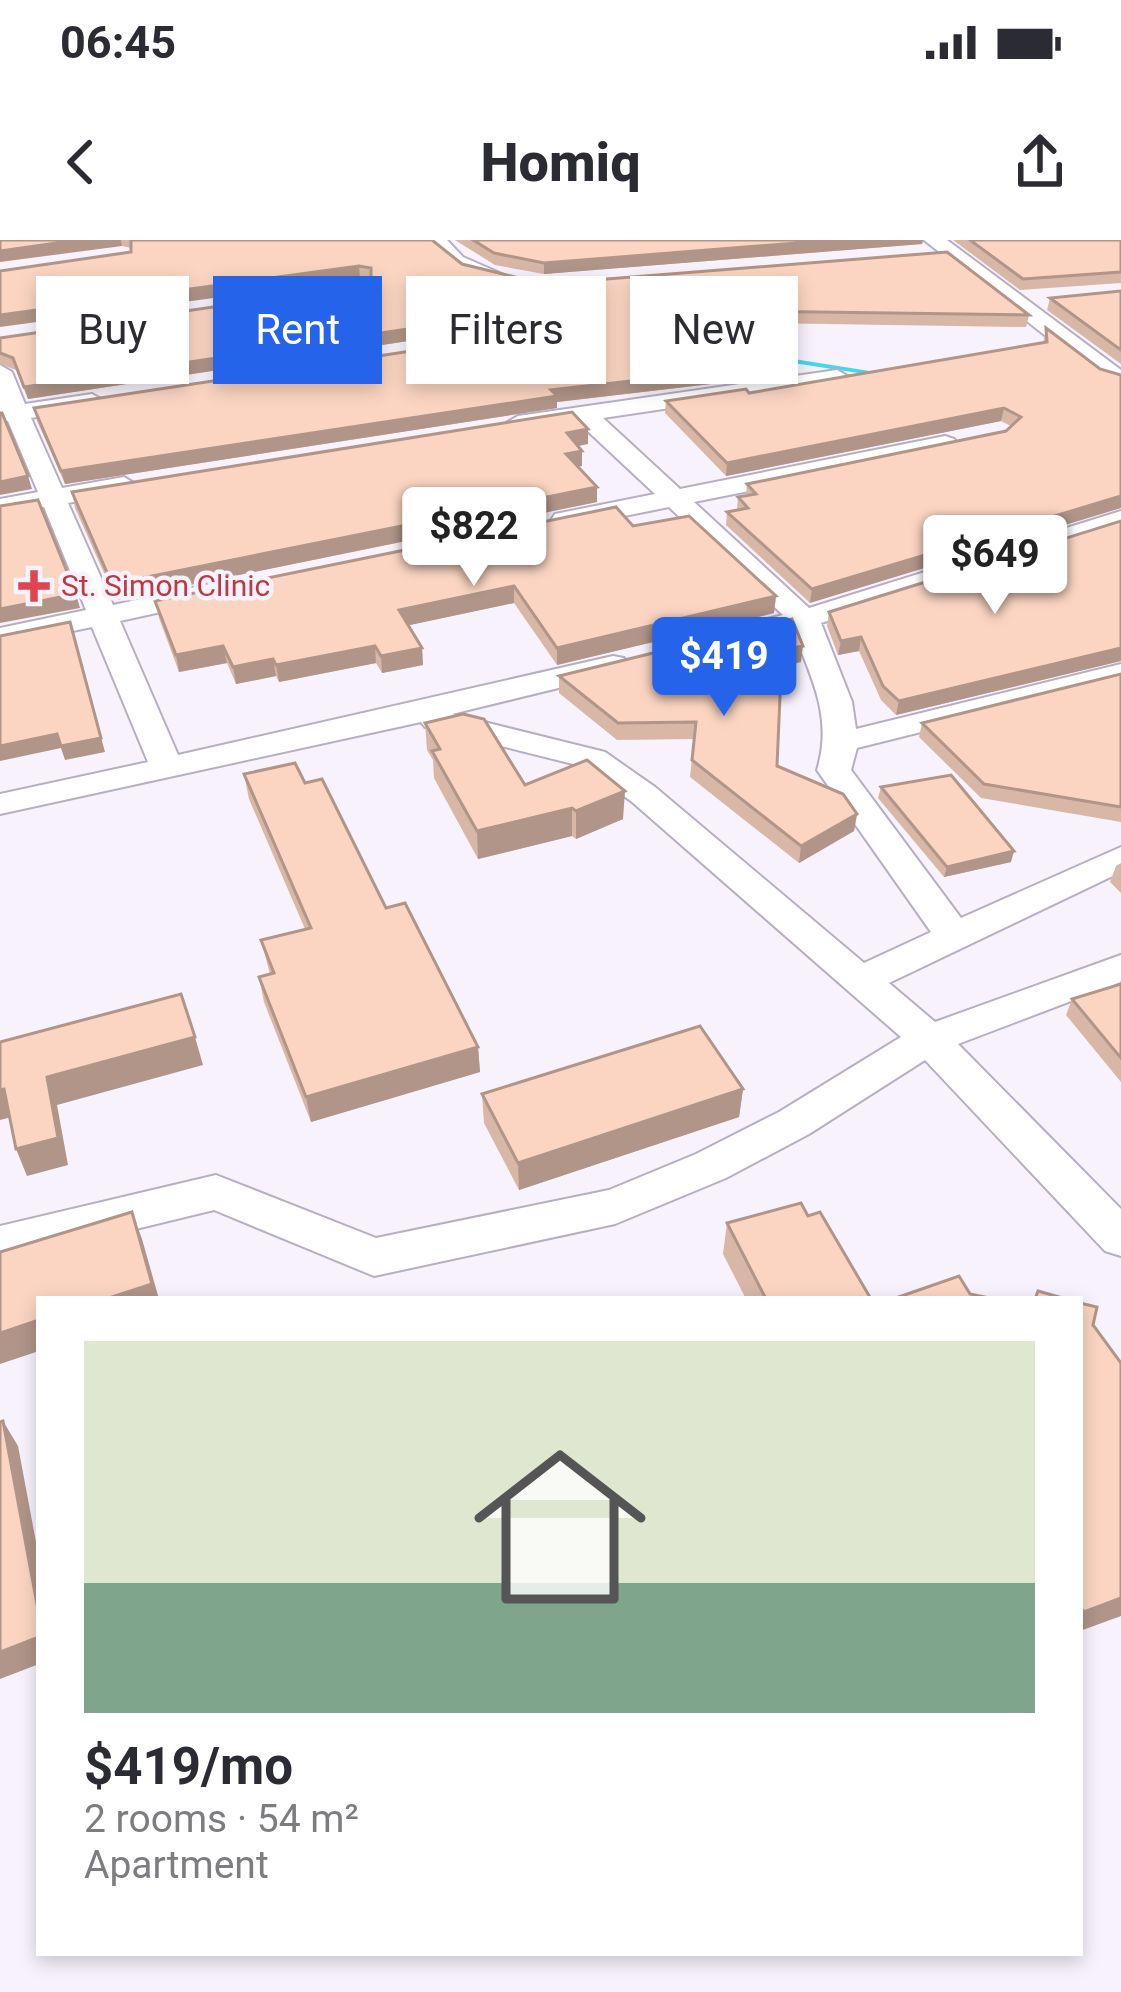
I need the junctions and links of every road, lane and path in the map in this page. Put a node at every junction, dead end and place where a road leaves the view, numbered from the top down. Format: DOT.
graph roads {
  1 [pos="436,240"];
  2 [pos="936,249"];
  3 [pos="488,276"];
  4 [pos="1058,298"];
  5 [pos="1017,302"];
  6 [pos="0,372"];
  7 [pos="837,377"];
  8 [pos="1121,379"];
  9 [pos="109,398"];
  10 [pos="583,413"];
  11 [pos="9,414"];
  12 [pos="491,428"];
  13 [pos="979,437"];
  14 [pos="145,482"];
  15 [pos="678,496"];
  16 [pos="52,497"];
  17 [pos="0,507"];
  18 [pos="1121,519"];
  19 [pos="539,525"];
  20 [pos="239,587"];
  21 [pos="101,616"];
  22 [pos="804,619"];
  23 [pos="0,637"];
  24 [pos="717,640"];
  25 [pos="651,656"];
  26 [pos="1121,673"];
  27 [pos="411,715"];
  28 [pos="842,742"];
  29 [pos="166,766"];
  30 [pos="0,804"];
  31 [pos="1121,857"];
  32 [pos="952,935"];
  33 [pos="1121,968"];
  34 [pos="860,981"];
  35 [pos="929,1039"];
  36 [pos="1121,1238"];
  37 [pos="0,1244"];
  1 -- 3 [label="street"];
  2 -- 5 [label="street"];
  4 -- 5 [label="street"];
  5 -- 8 [label="street"];
  6 -- 11 [label="street"];
  7 -- 10 [label="street"];
  9 -- 11 [label="street"];
  10 -- 12 [label="street"];
  10 -- 15 [label="street"];
  11 -- 16 [label="street"];
  13 -- 15 [label="street"];
  14 -- 16 [label="street"];
  15 -- 19 [label="street"];
  15 -- 22 [label="street"];
  16 -- 17 [label="street"];
  16 -- 21 [label="street"];
  18 -- 22 [label="street"];
  20 -- 21 [label="street"];
  21 -- 23 [label="street"];
  21 -- 29 [label="street"];
  22 -- 24 [label="street"];
  22 -- 28 [label="street"];
  25 -- 27 [label="street"];
  26 -- 28 [label="street"];
  27 -- 29 [label="street"];
  27 -- 34 [label="street"];
  28 -- 32 [label="street"];
  29 -- 30 [label="street"];
  31 -- 32 [label="street"];
  32 -- 34 [label="street"];
  33 -- 35 [label="street"];
  34 -- 35 [label="street"];
  35 -- 36 [label="street"];
  35 -- 37 [label="street"];
}
